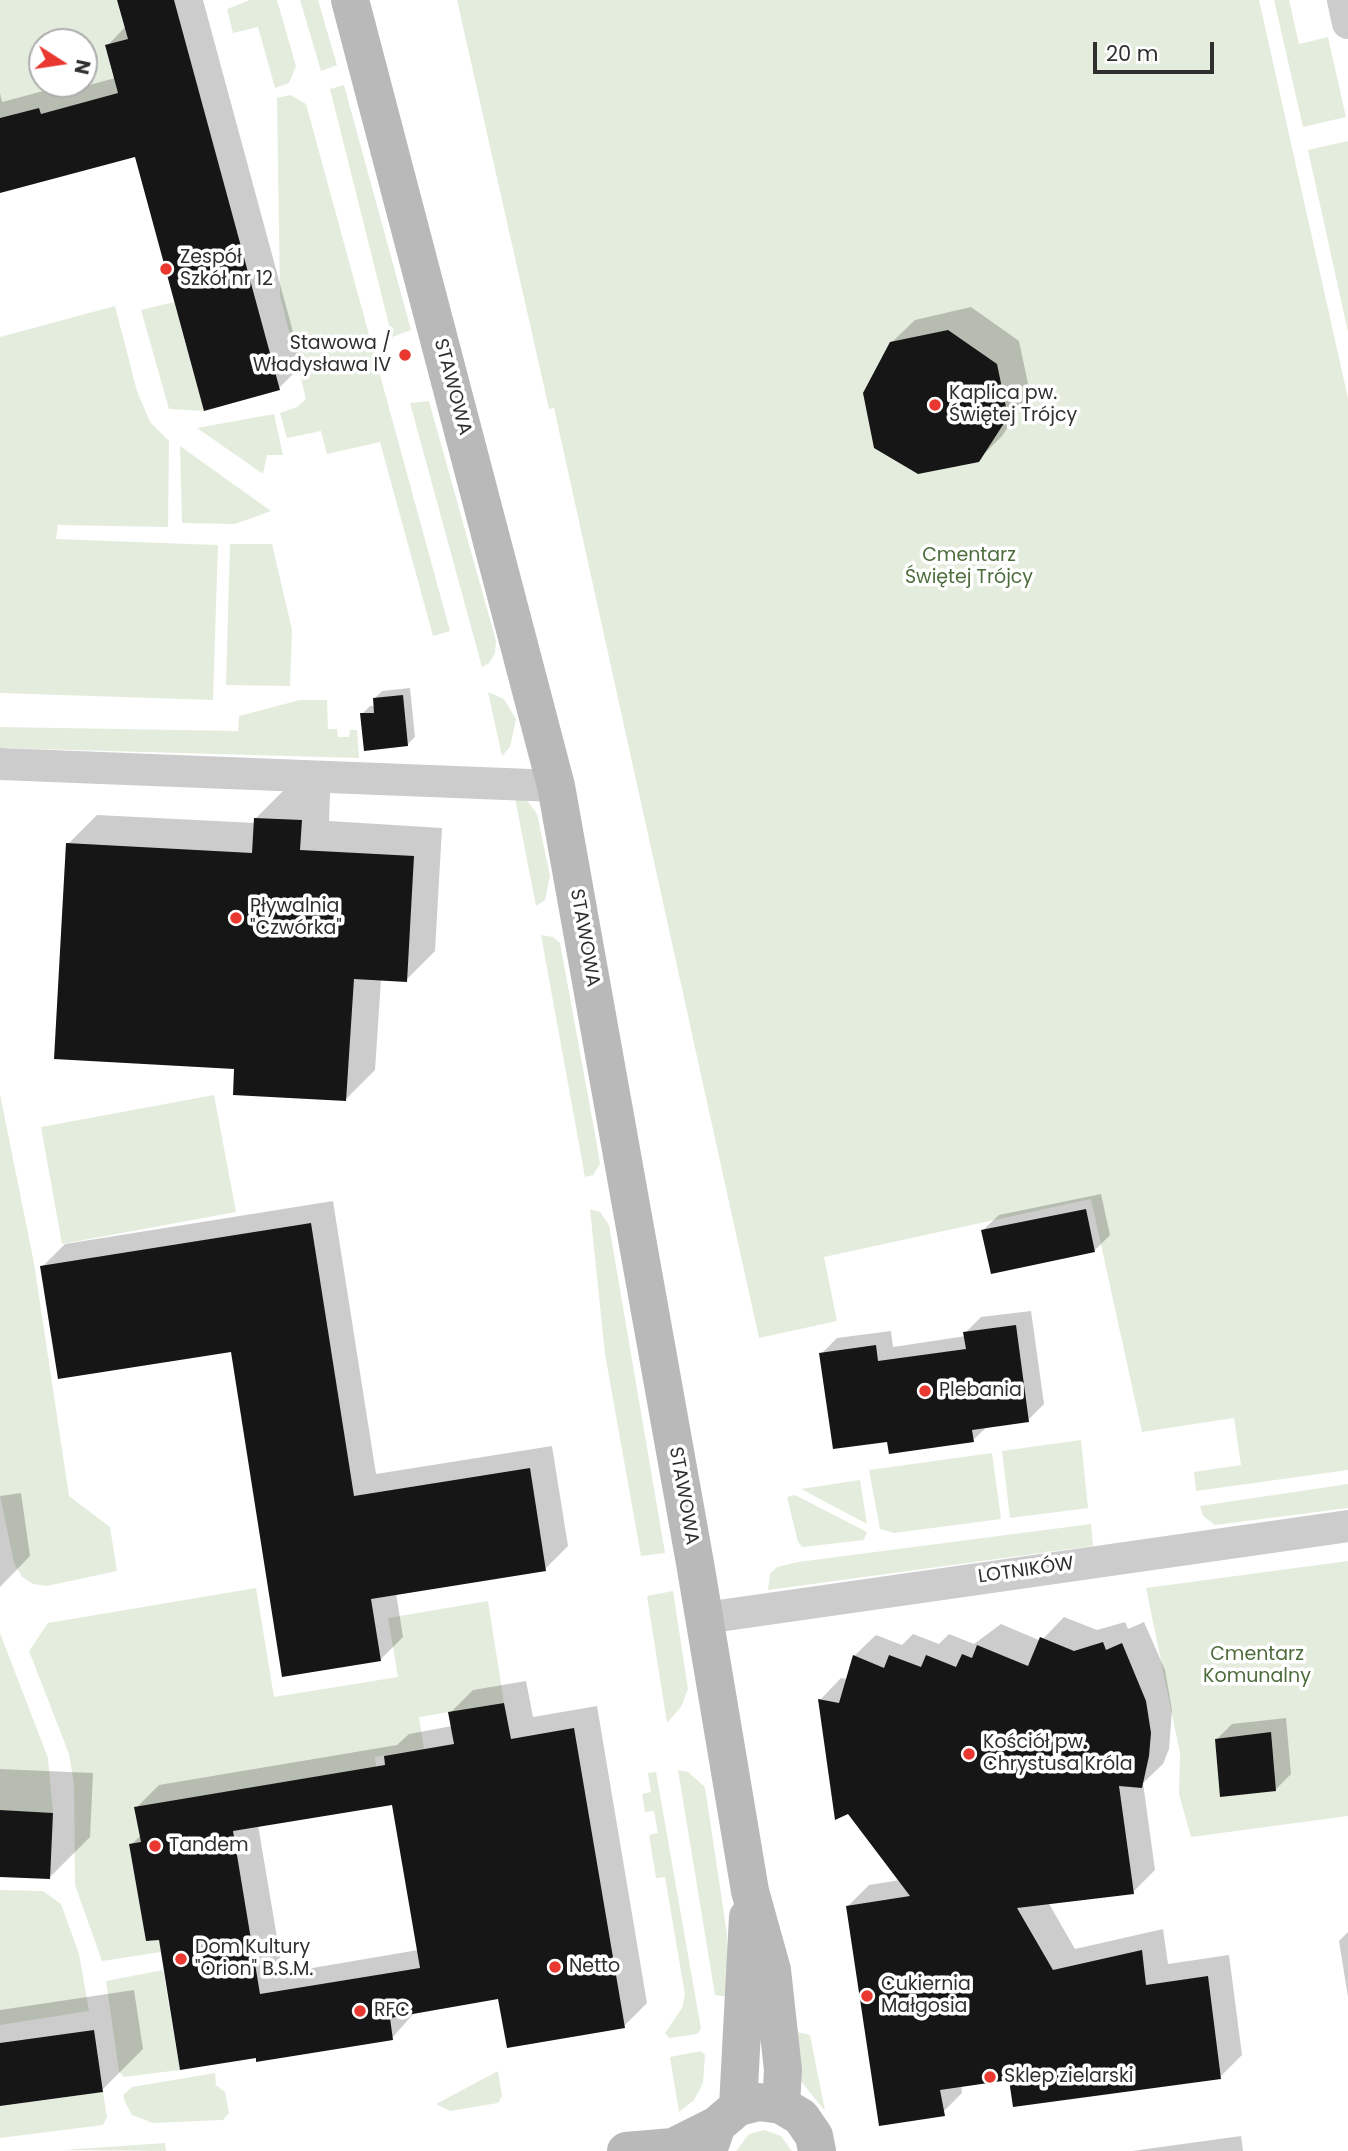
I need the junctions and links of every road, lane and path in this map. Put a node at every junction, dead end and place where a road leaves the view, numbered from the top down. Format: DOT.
graph roads {
  1 [pos="350,0"];
  2 [pos="1343,0"];
  3 [pos="1348,23"];
  4 [pos="0,765"];
  5 [pos="556,786"];
  6 [pos="1348,1526"];
  7 [pos="705,1618"];
  8 [pos="750,1891"];
  9 [pos="781,2105"];
  10 [pos="721,2128"];
  11 [pos="625,2151"];
  12 [pos="817,2151"];
  1 -- 5 [label="street, STAWOWA"];
  2 -- 3 [label="street"];
  4 -- 5 [label="street"];
  5 -- 7 [label="street, STAWOWA"];
  6 -- 7 [label="street, LOTNIKÓW"];
  7 -- 8 [label="street, STAWOWA"];
  8 -- 9 [label="street, STAWOWA"];
  8 -- 10 [label="street, STAWOWA"];
  9 -- 10 [label="street"];
  9 -- 12 [label="street"];
  10 -- 11 [label="street"];
}
